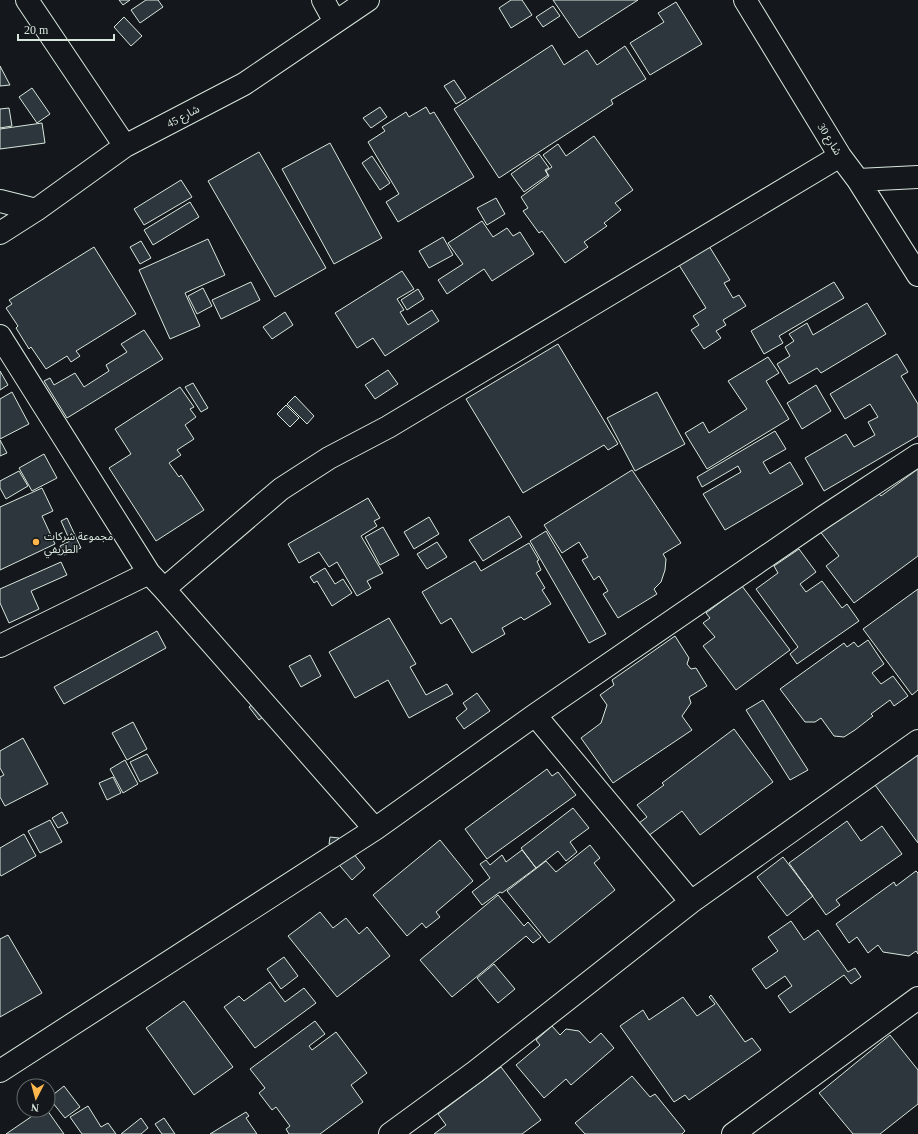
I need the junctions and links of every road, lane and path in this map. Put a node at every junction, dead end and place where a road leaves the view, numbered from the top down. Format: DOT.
graph roads {
  1 [pos="27,0"];
  2 [pos="323,0"];
  3 [pos="368,0"];
  4 [pos="745,0"];
  5 [pos="335,22"];
  6 [pos="125,146"];
  7 [pos="840,156"];
  8 [pos="918,177"];
  9 [pos="858,180"];
  10 [pos="0,201"];
  11 [pos="36,210"];
  12 [pos="0,233"];
  13 [pos="918,275"];
  14 [pos="0,336"];
  15 [pos="918,455"];
  16 [pos="149,573"];
  17 [pos="164,589"];
  18 [pos="0,646"];
  19 [pos="536,715"];
  20 [pos="918,741"];
  21 [pos="375,829"];
  22 [pos="691,902"];
  23 [pos="918,998"];
  24 [pos="0,1071"];
  25 [pos="390,1134"];
  26 [pos="733,1134"];
  1 -- 6 [label="street"];
  2 -- 5 [label="street"];
  3 -- 5 [label="street, شارع 45"];
  4 -- 7 [label="street, شارع 30"];
  5 -- 6 [label="street, شارع 45"];
  6 -- 11 [label="street, شارع 45"];
  7 -- 9 [label="street, شارع 30"];
  7 -- 17 [label="street"];
  8 -- 9 [label="street"];
  9 -- 13 [label="street, شارع 30"];
  10 -- 11 [label="street"];
  11 -- 12 [label="street, شارع 45"];
  14 -- 16 [label="street"];
  15 -- 19 [label="street"];
  16 -- 17 [label="street"];
  16 -- 18 [label="street"];
  17 -- 21 [label="street"];
  19 -- 21 [label="street"];
  19 -- 22 [label="street"];
  20 -- 22 [label="street"];
  21 -- 24 [label="street"];
  22 -- 25 [label="street"];
  23 -- 26 [label="street"];
}
